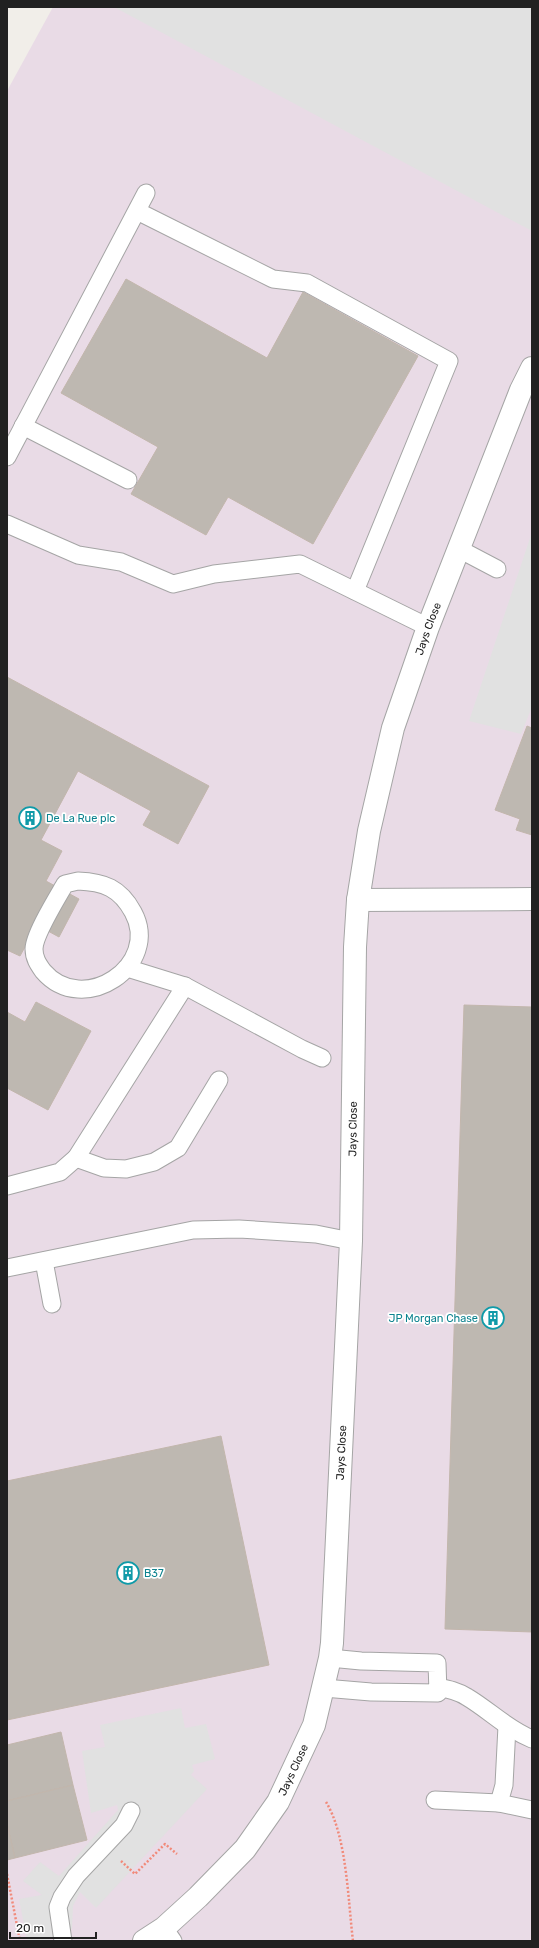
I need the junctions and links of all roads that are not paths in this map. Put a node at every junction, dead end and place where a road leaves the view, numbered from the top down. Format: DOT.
graph roads {
  1 [pos="146,193"];
  2 [pos="137,211"];
  3 [pos="532,368"];
  4 [pos="23,426"];
  5 [pos="7,457"];
  6 [pos="128,480"];
  7 [pos="7,524"];
  8 [pos="459,549"];
  9 [pos="497,569"];
  10 [pos="355,591"];
  11 [pos="428,628"];
  12 [pos="532,899"];
  13 [pos="358,900"];
  14 [pos="127,968"];
  15 [pos="185,986"];
  16 [pos="322,1058"];
  17 [pos="219,1080"];
  18 [pos="76,1158"];
  19 [pos="7,1186"];
  20 [pos="351,1241"];
  21 [pos="44,1261"];
  22 [pos="7,1268"];
  23 [pos="52,1304"];
  24 [pos="330,1658"];
  25 [pos="438,1687"];
  26 [pos="324,1688"];
  27 [pos="507,1726"];
  28 [pos="532,1739"];
  29 [pos="435,1800"];
  30 [pos="499,1803"];
  31 [pos="532,1810"];
  32 [pos="131,1811"];
  33 [pos="168,1934"];
  34 [pos="63,1941"];
  35 [pos="144,1941"];
  1 -- 2 [label="lane"];
  2 -- 4 [label="lane"];
  2 -- 10 [label="lane"];
  3 -- 8 [label="street, Jays Close"];
  4 -- 5 [label="lane"];
  4 -- 6 [label="lane"];
  7 -- 10 [label="lane"];
  8 -- 9 [label="lane"];
  8 -- 11 [label="street, Jays Close"];
  10 -- 11 [label="lane"];
  11 -- 13 [label="street, Jays Close"];
  12 -- 13 [label="street"];
  13 -- 20 [label="street, Jays Close"];
  14 -- 14 [label="lane"];
  14 -- 15 [label="lane"];
  15 -- 16 [label="lane"];
  15 -- 18 [label="lane"];
  17 -- 18 [label="lane"];
  18 -- 19 [label="lane"];
  20 -- 21 [label="lane"];
  20 -- 24 [label="street, Jays Close"];
  21 -- 22 [label="lane"];
  21 -- 23 [label="lane"];
  24 -- 25 [label="lane"];
  24 -- 26 [label="street, Jays Close"];
  25 -- 26 [label="lane"];
  25 -- 27 [label="lane"];
  26 -- 33 [label="street, Jays Close"];
  27 -- 28 [label="lane"];
  27 -- 30 [label="lane"];
  29 -- 30 [label="lane"];
  30 -- 31 [label="lane"];
  32 -- 34 [label="lane"];
  33 -- 35 [label="street, Jays Close"];
}
